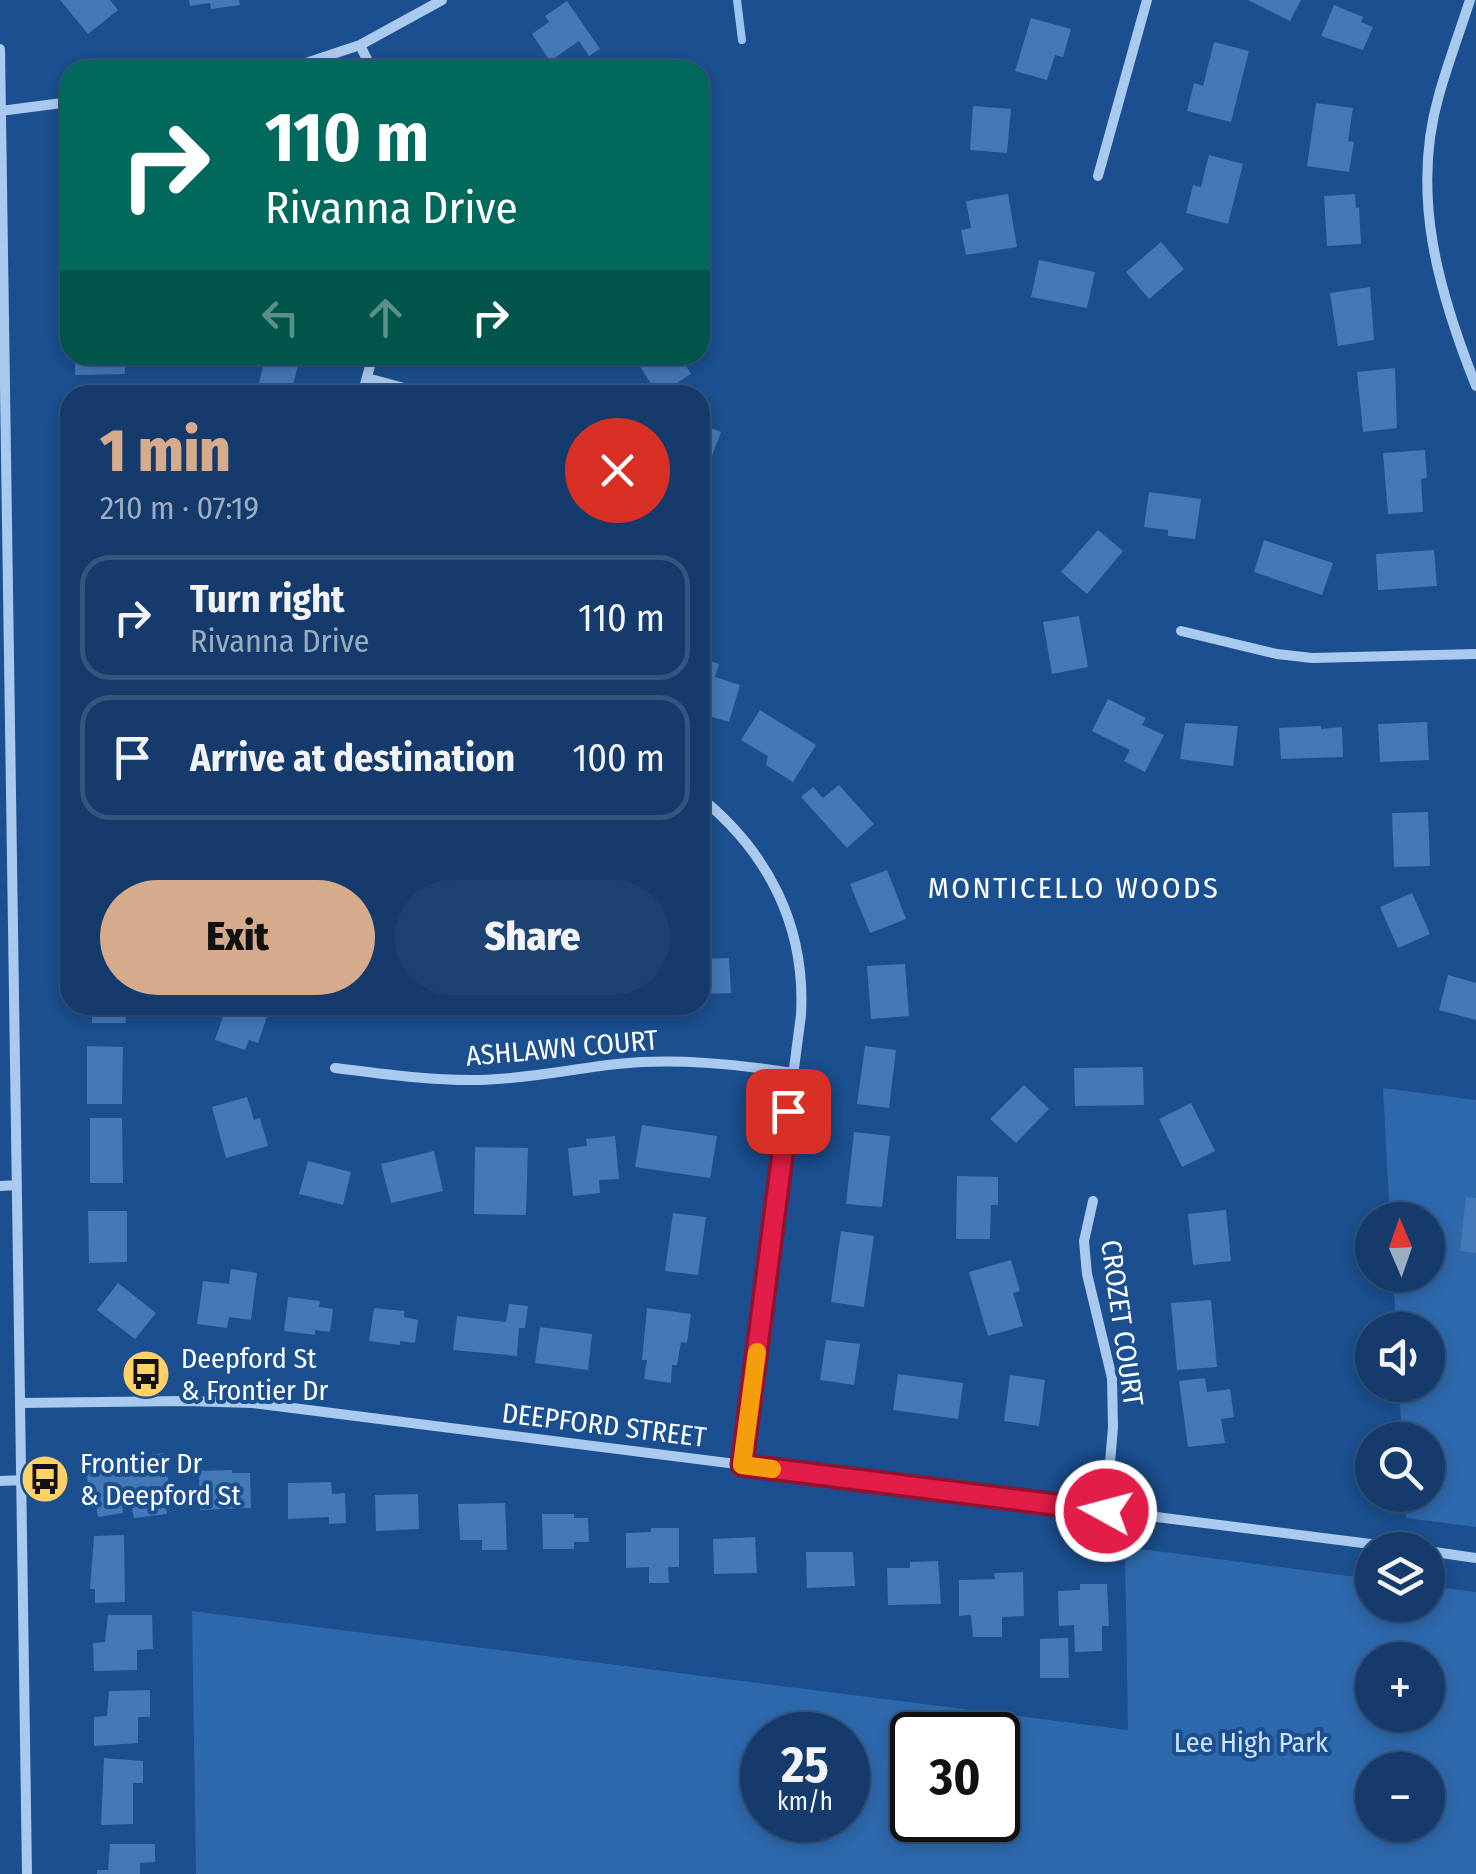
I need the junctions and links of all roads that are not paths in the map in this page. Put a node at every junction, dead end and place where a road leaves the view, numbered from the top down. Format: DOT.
graph roads {
  1 [pos="442,0"];
  2 [pos="1147,0"];
  3 [pos="1470,0"];
  4 [pos="360,45"];
  5 [pos="0,49"];
  6 [pos="315,60"];
  7 [pos="367,60"];
  8 [pos="60,103"];
  9 [pos="1,111"];
  10 [pos="1098,176"];
  11 [pos="370,365"];
  12 [pos="367,378"];
  13 [pos="365,385"];
  14 [pos="393,385"];
  15 [pos="1476,386"];
  16 [pos="1182,631"];
  17 [pos="1476,654"];
  18 [pos="710,806"];
  19 [pos="0,894"];
  20 [pos="13,894"];
  21 [pos="335,1068"];
  22 [pos="793,1073"];
  23 [pos="18,1185"];
  24 [pos="0,1186"];
  25 [pos="1093,1201"];
  26 [pos="20,1403"];
  27 [pos="742,1465"];
  28 [pos="0,1480"];
  29 [pos="22,1480"];
  30 [pos="1106,1511"];
  31 [pos="1355,1542"];
  32 [pos="1445,1553"];
  33 [pos="1476,1558"];
  34 [pos="27,1874"];
  1 -- 4 [label="street"];
  2 -- 10 [label="street"];
  3 -- 15 [label="street"];
  4 -- 6 [label="street"];
  4 -- 7 [label="street"];
  5 -- 9 [label="street"];
  8 -- 9 [label="street"];
  9 -- 20 [label="street"];
  11 -- 12 [label="street"];
  12 -- 13 [label="street"];
  12 -- 14 [label="street"];
  16 -- 17 [label="street"];
  18 -- 22 [label="street"];
  19 -- 20 [label="street"];
  20 -- 23 [label="street"];
  21 -- 22 [label="street, ASHLAWN COURT"];
  22 -- 27 [label="street"];
  23 -- 24 [label="street"];
  23 -- 26 [label="street"];
  25 -- 30 [label="street, CROZET COURT"];
  26 -- 27 [label="street, DEEPFORD STREET"];
  26 -- 29 [label="street"];
  27 -- 30 [label="street, DEEPFORD STREET"];
  28 -- 29 [label="street"];
  29 -- 34 [label="street"];
  30 -- 31 [label="street, DEEPFORD STREET"];
  32 -- 33 [label="street"];
}
